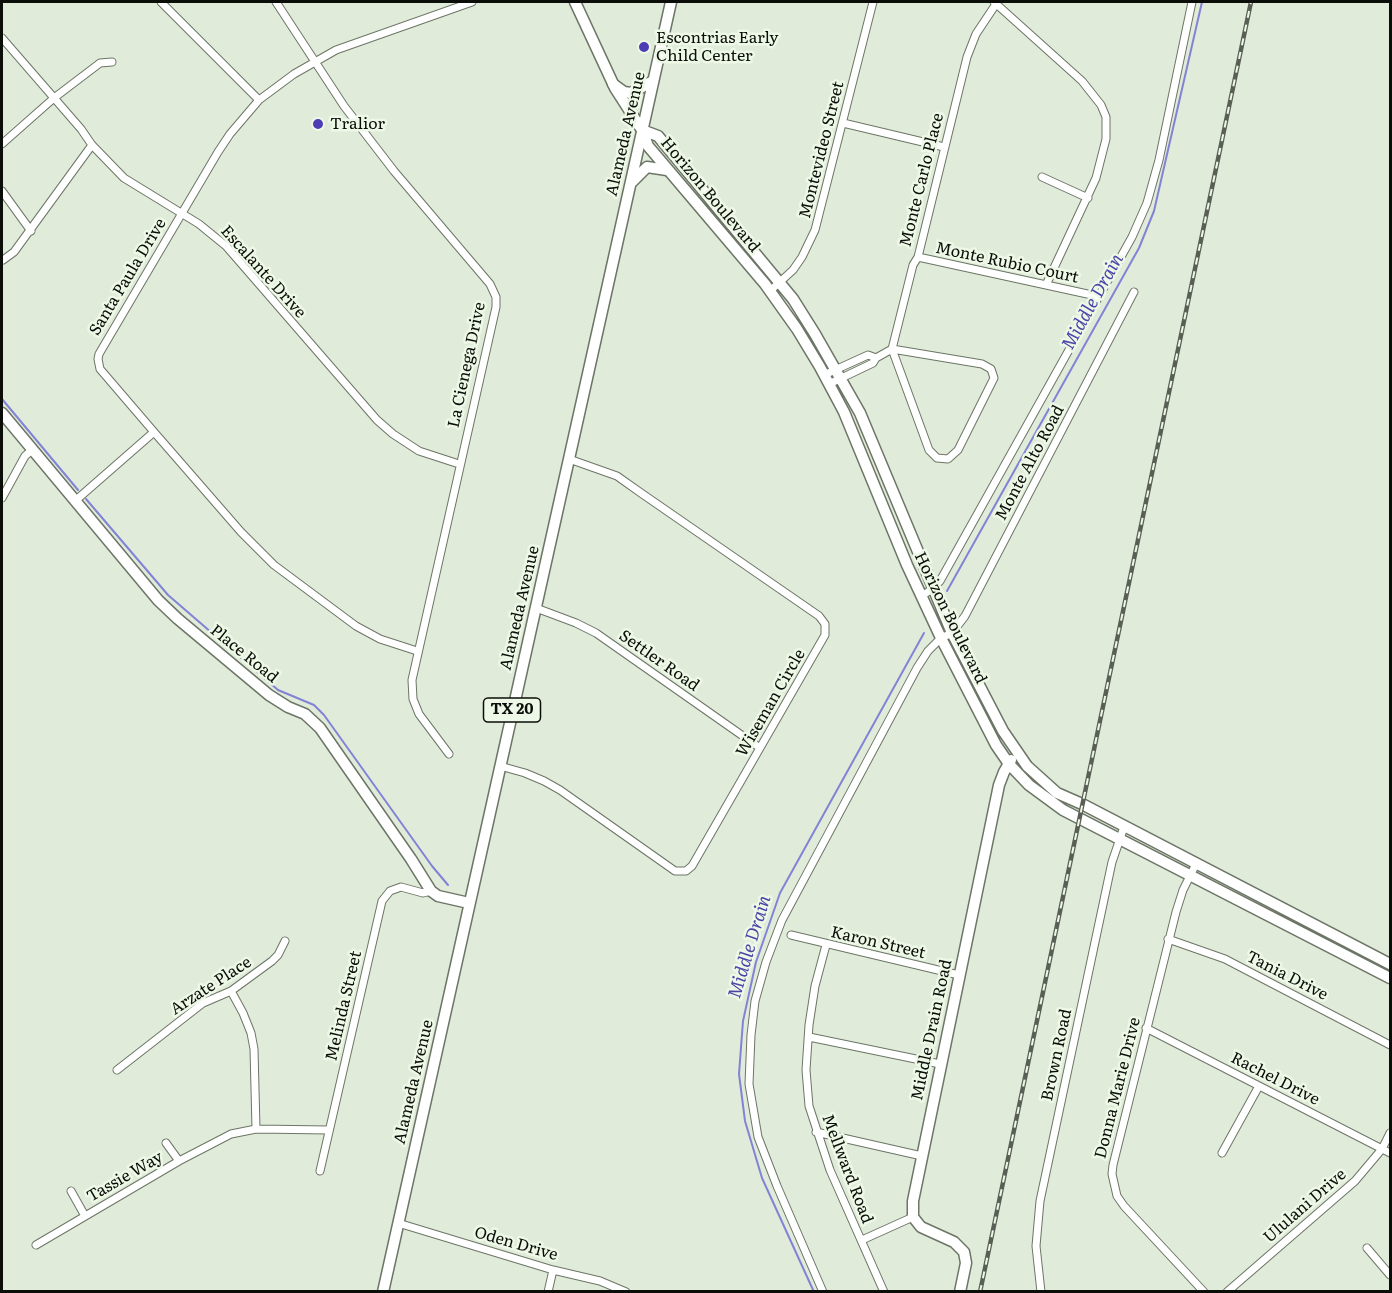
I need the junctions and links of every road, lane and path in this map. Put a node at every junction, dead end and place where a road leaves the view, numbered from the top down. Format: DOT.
graph roads {
  1 [pos="161,2"];
  2 [pos="276,2"];
  3 [pos="472,2"];
  4 [pos="575,2"];
  5 [pos="671,2"];
  6 [pos="873,2"];
  7 [pos="1192,2"];
  8 [pos="994,3"];
  9 [pos="2,38"];
  10 [pos="314,61"];
  11 [pos="112,63"];
  12 [pos="653,81"];
  13 [pos="613,84"];
  14 [pos="54,98"];
  15 [pos="259,100"];
  16 [pos="843,123"];
  17 [pos="642,129"];
  18 [pos="2,144"];
  19 [pos="92,145"];
  20 [pos="944,147"];
  21 [pos="667,170"];
  22 [pos="1042,177"];
  23 [pos="630,184"];
  24 [pos="2,192"];
  25 [pos="1088,198"];
  26 [pos="182,213"];
  27 [pos="31,231"];
  28 [pos="918,257"];
  29 [pos="3,260"];
  30 [pos="780,284"];
  31 [pos="1046,285"];
  32 [pos="770,291"];
  33 [pos="1134,292"];
  34 [pos="1092,295"];
  35 [pos="892,349"];
  36 [pos="838,373"];
  37 [pos="827,379"];
  38 [pos="2,413"];
  39 [pos="154,432"];
  40 [pos="32,450"];
  41 [pos="569,459"];
  42 [pos="459,464"];
  43 [pos="2,498"];
  44 [pos="75,501"];
  45 [pos="932,589"];
  46 [pos="922,596"];
  47 [pos="536,608"];
  48 [pos="952,633"];
  49 [pos="941,638"];
  50 [pos="417,651"];
  51 [pos="760,748"];
  52 [pos="1017,753"];
  53 [pos="449,754"];
  54 [pos="1009,764"];
  55 [pos="500,766"];
  56 [pos="1124,827"];
  57 [pos="1120,839"];
  58 [pos="1196,864"];
  59 [pos="1191,875"];
  60 [pos="431,891"];
  61 [pos="469,903"];
  62 [pos="791,935"];
  63 [pos="1168,939"];
  64 [pos="285,941"];
  65 [pos="826,945"];
  66 [pos="1390,964"];
  67 [pos="959,975"];
  68 [pos="1390,978"];
  69 [pos="231,991"];
  70 [pos="1146,1028"];
  71 [pos="809,1037"];
  72 [pos="1390,1045"];
  73 [pos="940,1064"];
  74 [pos="117,1070"];
  75 [pos="1259,1086"];
  76 [pos="256,1129"];
  77 [pos="329,1130"];
  78 [pos="816,1132"];
  79 [pos="1390,1133"];
  80 [pos="166,1143"];
  81 [pos="1382,1149"];
  82 [pos="1222,1153"];
  83 [pos="1390,1153"];
  84 [pos="922,1156"];
  85 [pos="179,1161"];
  86 [pos="320,1171"];
  87 [pos="71,1191"];
  88 [pos="85,1216"];
  89 [pos="913,1217"];
  90 [pos="398,1223"];
  91 [pos="862,1240"];
  92 [pos="36,1245"];
  93 [pos="1367,1248"];
  94 [pos="553,1270"];
  95 [pos="1390,1275"];
  96 [pos="383,1292"];
  97 [pos="548,1292"];
  98 [pos="626,1292"];
  99 [pos="823,1292"];
  100 [pos="884,1292"];
  101 [pos="960,1292"];
  102 [pos="1041,1292"];
  103 [pos="1204,1292"];
  104 [pos="1227,1292"];
  1 -- 15 [label="street"];
  2 -- 10 [label="street, La Cienega Drive"];
  3 -- 10 [label="street, Santa Paula Drive"];
  4 -- 13 [label="main road"];
  5 -- 12 [label="main road, Alameda Avenue / TX 20"];
  6 -- 16 [label="street, Montevideo Street"];
  7 -- 45 [label="street"];
  8 -- 20 [label="street, Monte Carlo Place"];
  8 -- 25 [label="street"];
  9 -- 14 [label="street, Escalante Drive"];
  10 -- 15 [label="street, Santa Paula Drive"];
  10 -- 42 [label="street, La Cienega Drive"];
  11 -- 14 [label="street"];
  12 -- 13 [label="main road"];
  12 -- 17 [label="main road, Alameda Avenue / TX 20"];
  13 -- 17 [label="main road"];
  14 -- 18 [label="street"];
  14 -- 19 [label="street, Escalante Drive"];
  15 -- 26 [label="street, Santa Paula Drive"];
  16 -- 20 [label="street"];
  16 -- 30 [label="street, Montevideo Street"];
  17 -- 21 [label="main road, Horizon Boulevard"];
  17 -- 23 [label="main road, Alameda Avenue / TX 20"];
  17 -- 30 [label="main road, Horizon Boulevard"];
  19 -- 26 [label="street, Escalante Drive"];
  19 -- 27 [label="street"];
  20 -- 28 [label="street, Monte Carlo Place"];
  21 -- 23 [label="main road"];
  21 -- 32 [label="main road, Horizon Boulevard"];
  22 -- 25 [label="street"];
  23 -- 41 [label="main road, Alameda Avenue / TX 20"];
  24 -- 27 [label="street"];
  25 -- 31 [label="street"];
  26 -- 39 [label="street, Santa Paula Drive"];
  26 -- 42 [label="street, Escalante Drive"];
  27 -- 29 [label="street"];
  28 -- 31 [label="street, Monte Rubio Court"];
  28 -- 35 [label="street, Monte Carlo Place"];
  30 -- 32 [label="street, Montevideo Street"];
  30 -- 36 [label="main road, Horizon Boulevard"];
  31 -- 34 [label="street, Monte Rubio Court"];
  32 -- 37 [label="main road, Horizon Boulevard"];
  33 -- 48 [label="street, Monte Alto Road"];
  35 -- 35 [label="street"];
  35 -- 36 [label="street"];
  36 -- 37 [label="street"];
  36 -- 45 [label="main road, Horizon Boulevard"];
  37 -- 46 [label="main road, Horizon Boulevard"];
  38 -- 40 [label="main road, Place Road"];
  39 -- 44 [label="street"];
  39 -- 50 [label="street, Santa Paula Drive"];
  40 -- 43 [label="street"];
  40 -- 44 [label="main road, Place Road"];
  41 -- 47 [label="main road, Alameda Avenue / TX 20"];
  41 -- 51 [label="street, Wiseman Circle"];
  42 -- 50 [label="street, La Cienega Drive"];
  44 -- 60 [label="main road, Place Road"];
  45 -- 46 [label="street"];
  45 -- 48 [label="main road, Horizon Boulevard"];
  46 -- 49 [label="main road, Horizon Boulevard"];
  47 -- 51 [label="street, Settler Road"];
  47 -- 55 [label="main road, Alameda Avenue / TX 20"];
  48 -- 49 [label="street"];
  48 -- 52 [label="main road, Horizon Boulevard"];
  49 -- 54 [label="main road, Horizon Boulevard"];
  49 -- 99 [label="street"];
  50 -- 53 [label="street, La Cienega Drive"];
  51 -- 55 [label="street, Wiseman Circle"];
  52 -- 54 [label="main road, Middle Drain Road"];
  52 -- 56 [label="main road, Horizon Boulevard"];
  54 -- 57 [label="main road, Horizon Boulevard"];
  54 -- 67 [label="main road, Middle Drain Road"];
  55 -- 61 [label="main road, Alameda Avenue / TX 20"];
  56 -- 57 [label="street, Brown Road"];
  56 -- 58 [label="main road, Horizon Boulevard"];
  57 -- 59 [label="main road, Horizon Boulevard"];
  57 -- 102 [label="street, Brown Road"];
  58 -- 59 [label="street, Donna Marie Drive"];
  58 -- 66 [label="main road, Horizon Boulevard"];
  59 -- 63 [label="street, Donna Marie Drive"];
  59 -- 68 [label="main road, Horizon Boulevard"];
  60 -- 61 [label="main road"];
  60 -- 77 [label="street, Melinda Street"];
  61 -- 90 [label="main road, Alameda Avenue / TX 20"];
  62 -- 65 [label="street, Karon Street"];
  63 -- 70 [label="street, Donna Marie Drive"];
  63 -- 72 [label="street, Tania Drive"];
  64 -- 69 [label="street, Arzate Place"];
  65 -- 67 [label="street, Karon Street"];
  65 -- 71 [label="street, Mellward Road"];
  67 -- 73 [label="main road, Middle Drain Road"];
  69 -- 74 [label="street, Arzate Place"];
  69 -- 76 [label="street"];
  70 -- 75 [label="street, Rachel Drive"];
  70 -- 103 [label="street, Donna Marie Drive"];
  71 -- 73 [label="street"];
  71 -- 78 [label="street, Mellward Road"];
  73 -- 84 [label="main road, Middle Drain Road"];
  75 -- 81 [label="street, Rachel Drive"];
  75 -- 82 [label="street"];
  76 -- 77 [label="street, Tassie Way"];
  76 -- 85 [label="street, Tassie Way"];
  77 -- 86 [label="street, Melinda Street"];
  78 -- 84 [label="street"];
  78 -- 91 [label="street, Mellward Road"];
  79 -- 81 [label="street, Ululani Drive"];
  80 -- 85 [label="street, Tassie Way"];
  81 -- 83 [label="street, Rachel Drive"];
  81 -- 104 [label="street, Ululani Drive"];
  84 -- 89 [label="main road, Middle Drain Road"];
  85 -- 88 [label="street, Tassie Way"];
  87 -- 88 [label="street, Tassie Way"];
  88 -- 92 [label="street, Tassie Way"];
  89 -- 91 [label="street"];
  89 -- 101 [label="main road"];
  90 -- 94 [label="street, Oden Drive"];
  90 -- 96 [label="main road, Alameda Avenue / TX 20"];
  91 -- 100 [label="street, Mellward Road"];
  93 -- 95 [label="street"];
  94 -- 97 [label="street"];
  94 -- 98 [label="street, Oden Drive"];
}
